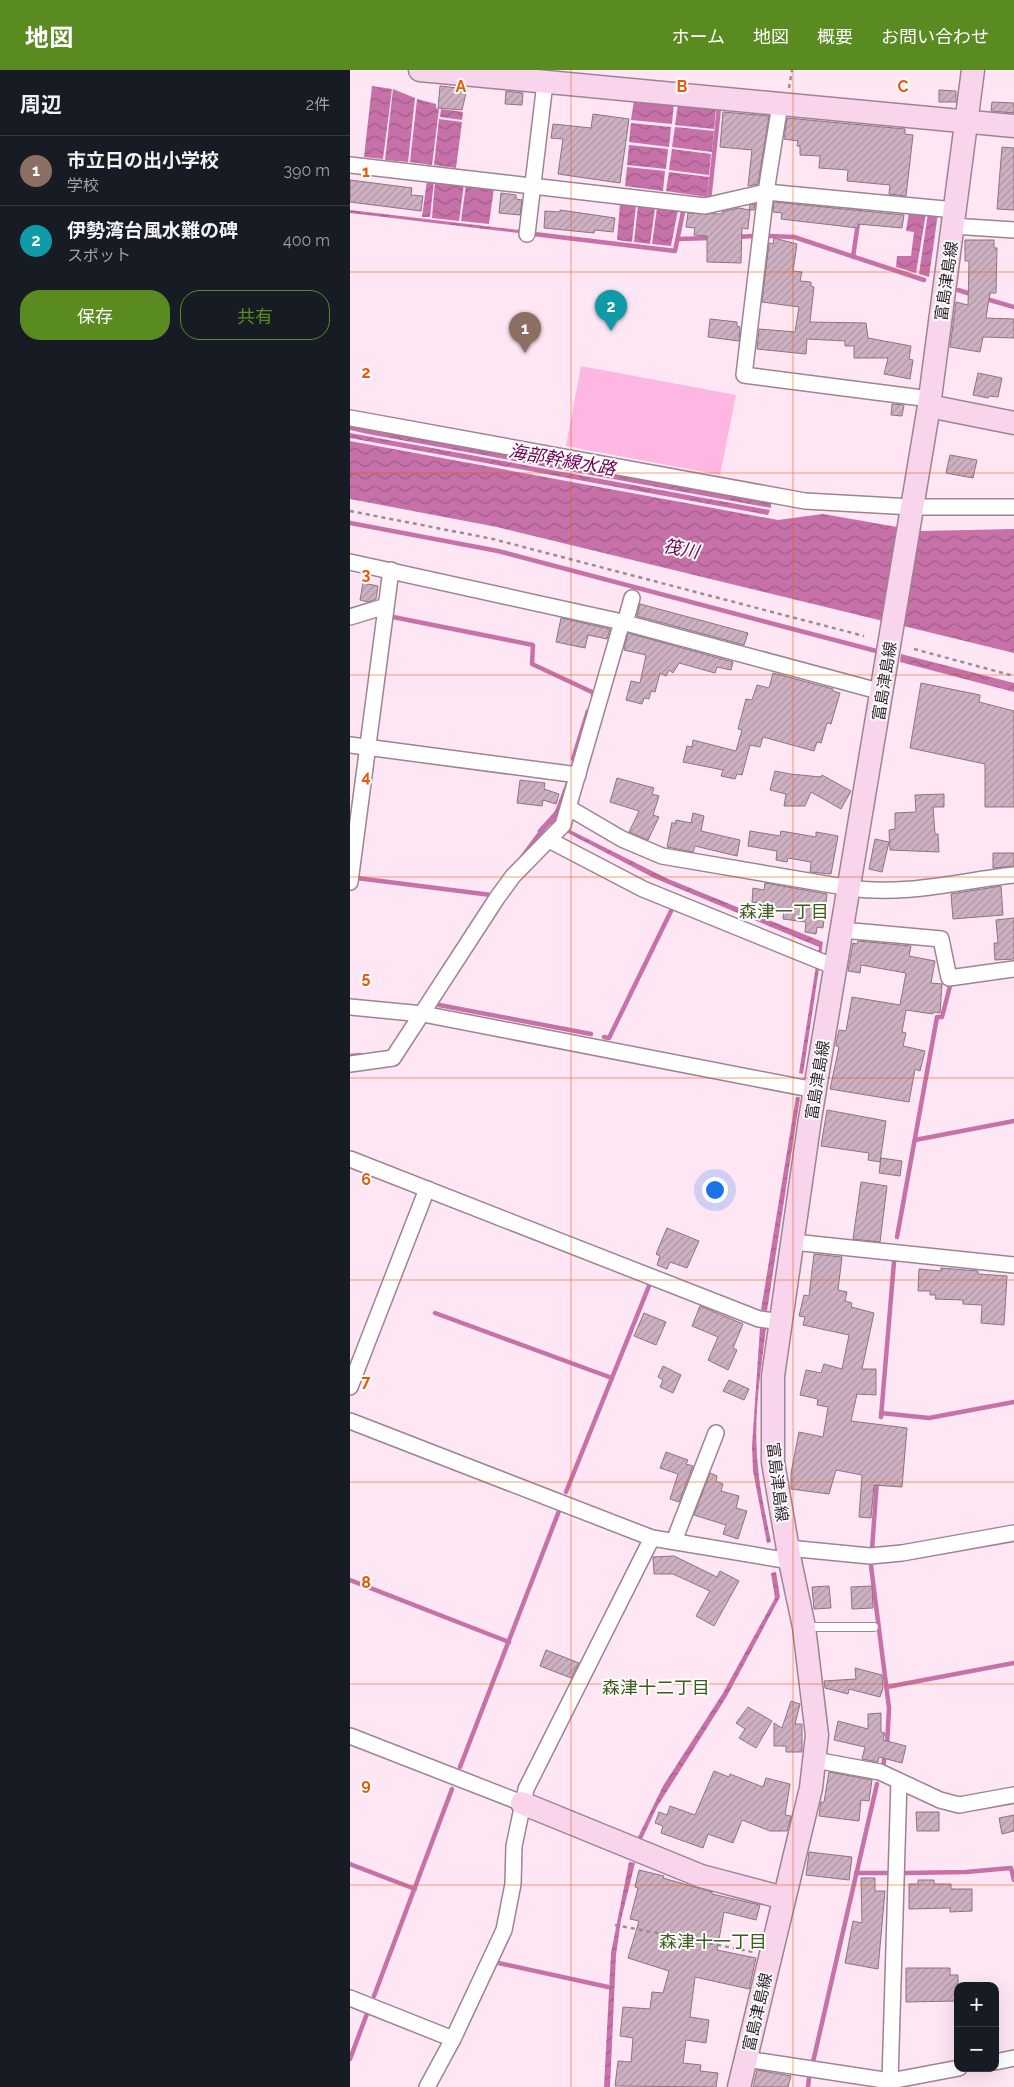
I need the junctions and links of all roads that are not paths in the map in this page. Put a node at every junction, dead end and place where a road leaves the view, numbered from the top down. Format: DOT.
graph roads {
  1 [pos="420,70"];
  2 [pos="975,70"];
  3 [pos="550,79"];
  4 [pos="780,104"];
  5 [pos="967,123"];
  6 [pos="1014,126"];
  7 [pos="350,165"];
  8 [pos="533,186"];
  9 [pos="766,192"];
  10 [pos="954,218"];
  11 [pos="1014,230"];
  12 [pos="528,234"];
  13 [pos="929,403"];
  14 [pos="350,418"];
  15 [pos="1014,423"];
  16 [pos="1014,507"];
  17 [pos="910,515"];
  18 [pos="350,562"];
  19 [pos="391,570"];
  20 [pos="632,598"];
  21 [pos="386,606"];
  22 [pos="350,617"];
  23 [pos="624,623"];
  24 [pos="884,682"];
  25 [pos="350,746"];
  26 [pos="368,748"];
  27 [pos="578,775"];
  28 [pos="569,808"];
  29 [pos="557,832"];
  30 [pos="1014,875"];
  31 [pos="350,882"];
  32 [pos="850,888"];
  33 [pos="842,930"];
  34 [pos="824,962"];
  35 [pos="1014,969"];
  36 [pos="350,1007"];
  37 [pos="423,1014"];
  38 [pos="350,1064"];
  39 [pos="815,1090"];
  40 [pos="350,1159"];
  41 [pos="427,1189"];
  42 [pos="793,1242"];
  43 [pos="1014,1265"];
  44 [pos="782,1322"];
  45 [pos="350,1387"];
  46 [pos="350,1421"];
  47 [pos="716,1433"];
  48 [pos="1014,1532"];
  49 [pos="652,1538"];
  50 [pos="674,1541"];
  51 [pos="789,1555"];
  52 [pos="804,1626"];
  53 [pos="874,1627"];
  54 [pos="350,1736"];
  55 [pos="815,1760"];
  56 [pos="899,1781"];
  57 [pos="1014,1795"];
  58 [pos="522,1803"];
  59 [pos="784,1898"];
  60 [pos="350,1998"];
  61 [pos="453,2039"];
  62 [pos="1014,2058"];
  63 [pos="746,2059"];
  64 [pos="999,2061"];
  65 [pos="954,2069"];
  66 [pos="890,2081"];
  67 [pos="427,2087"];
  68 [pos="739,2087"];
  1 -- 3 [label="main road"];
  2 -- 5 [label="main road, 富島津島線"];
  3 -- 4 [label="main road"];
  3 -- 8 [label="street"];
  4 -- 5 [label="main road"];
  4 -- 9 [label="street"];
  5 -- 6 [label="main road"];
  5 -- 10 [label="main road, 富島津島線"];
  7 -- 8 [label="street"];
  8 -- 9 [label="street"];
  8 -- 12 [label="street"];
  9 -- 10 [label="street"];
  9 -- 13 [label="street"];
  10 -- 11 [label="street"];
  10 -- 13 [label="main road, 富島津島線"];
  13 -- 15 [label="main road"];
  13 -- 17 [label="main road, 富島津島線"];
  14 -- 17 [label="street"];
  16 -- 17 [label="street"];
  17 -- 24 [label="main road, 富島津島線"];
  18 -- 19 [label="street"];
  19 -- 21 [label="street"];
  19 -- 23 [label="street"];
  20 -- 23 [label="street"];
  21 -- 22 [label="street"];
  21 -- 26 [label="street"];
  23 -- 24 [label="street"];
  23 -- 27 [label="street"];
  24 -- 32 [label="main road, 富島津島線"];
  25 -- 26 [label="street"];
  26 -- 27 [label="street"];
  26 -- 31 [label="street"];
  27 -- 28 [label="street"];
  28 -- 29 [label="street"];
  28 -- 32 [label="street"];
  29 -- 34 [label="street"];
  29 -- 37 [label="street"];
  30 -- 32 [label="street"];
  32 -- 33 [label="main road, 富島津島線"];
  33 -- 34 [label="main road, 富島津島線"];
  33 -- 35 [label="street"];
  34 -- 39 [label="main road, 富島津島線"];
  36 -- 37 [label="street"];
  37 -- 38 [label="street"];
  37 -- 39 [label="street"];
  39 -- 42 [label="main road, 富島津島線"];
  40 -- 41 [label="street"];
  41 -- 44 [label="street"];
  41 -- 45 [label="street"];
  42 -- 43 [label="street"];
  42 -- 44 [label="main road, 富島津島線"];
  44 -- 51 [label="main road, 富島津島線"];
  46 -- 49 [label="street"];
  47 -- 50 [label="street"];
  48 -- 51 [label="street"];
  49 -- 50 [label="street"];
  49 -- 58 [label="street"];
  50 -- 51 [label="street"];
  51 -- 52 [label="main road, 富島津島線"];
  52 -- 53 [label="lane"];
  52 -- 55 [label="main road, 富島津島線"];
  54 -- 58 [label="street"];
  55 -- 56 [label="street"];
  55 -- 59 [label="main road, 富島津島線"];
  56 -- 57 [label="street"];
  56 -- 66 [label="street"];
  58 -- 59 [label="main road"];
  58 -- 61 [label="street"];
  59 -- 63 [label="main road, 富島津島線"];
  60 -- 61 [label="street"];
  61 -- 67 [label="street"];
  62 -- 64 [label="street"];
  63 -- 66 [label="street"];
  63 -- 68 [label="main road, 富島津島線"];
  65 -- 66 [label="street"];
}
